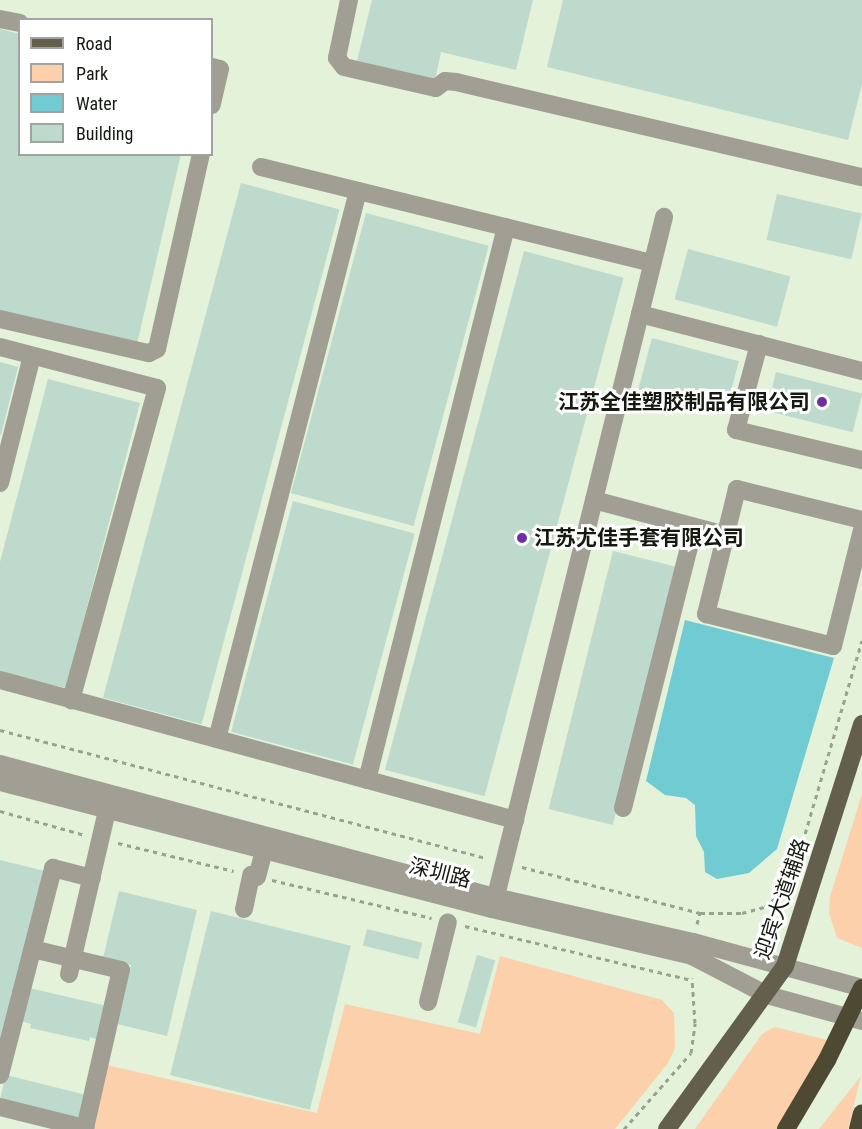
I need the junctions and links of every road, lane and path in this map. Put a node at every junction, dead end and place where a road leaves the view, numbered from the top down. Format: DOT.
graph roads {
  1 [pos="349,0"];
  2 [pos="0,19"];
  3 [pos="18,24"];
  4 [pos="213,67"];
  5 [pos="213,100"];
  6 [pos="201,156"];
  7 [pos="261,167"];
  8 [pos="862,177"];
  9 [pos="358,190"];
  10 [pos="664,217"];
  11 [pos="506,227"];
  12 [pos="652,263"];
  13 [pos="640,314"];
  14 [pos="0,319"];
  15 [pos="759,344"];
  16 [pos="0,347"];
  17 [pos="32,356"];
  18 [pos="862,371"];
  19 [pos="862,460"];
  20 [pos="0,483"];
  21 [pos="594,500"];
  22 [pos="862,520"];
  23 [pos="694,527"];
  24 [pos="862,530"];
  25 [pos="726,535"];
  26 [pos="862,641"];
  27 [pos="0,680"];
  28 [pos="71,700"];
  29 [pos="862,724"];
  30 [pos="0,730"];
  31 [pos="217,739"];
  32 [pos="0,764"];
  33 [pos="367,780"];
  34 [pos="0,782"];
  35 [pos="110,802"];
  36 [pos="622,808"];
  37 [pos="0,811"];
  38 [pos="515,820"];
  39 [pos="100,839"];
  40 [pos="266,843"];
  41 [pos="504,863"];
  42 [pos="254,876"];
  43 [pos="92,878"];
  44 [pos="494,903"];
  45 [pos="244,909"];
  46 [pos="700,913"];
  47 [pos="448,922"];
  48 [pos="32,949"];
  49 [pos="692,949"];
  50 [pos="70,966"];
  51 [pos="785,966"];
  52 [pos="692,980"];
  53 [pos="862,988"];
  54 [pos="767,995"];
  55 [pos="428,1002"];
  56 [pos="862,1021"];
  57 [pos="0,1075"];
  58 [pos="0,1107"];
  59 [pos="862,1113"];
  60 [pos="624,1129"];
  61 [pos="667,1129"];
  62 [pos="786,1129"];
  63 [pos="858,1129"];
  1 -- 8 [label="street"];
  2 -- 3 [label="street"];
  4 -- 5 [label="street"];
  6 -- 14 [label="street"];
  7 -- 9 [label="street"];
  9 -- 11 [label="street"];
  9 -- 31 [label="street"];
  10 -- 12 [label="street"];
  11 -- 12 [label="street"];
  11 -- 33 [label="street"];
  12 -- 13 [label="street"];
  13 -- 15 [label="street"];
  13 -- 21 [label="street"];
  15 -- 18 [label="street"];
  15 -- 19 [label="street"];
  16 -- 17 [label="street"];
  17 -- 20 [label="street"];
  17 -- 28 [label="street"];
  21 -- 23 [label="street"];
  21 -- 38 [label="street"];
  22 -- 25 [label="street"];
  23 -- 25 [label="street"];
  23 -- 36 [label="street"];
  24 -- 25 [label="street"];
  26 -- 46 [label="path"];
  27 -- 28 [label="street"];
  28 -- 31 [label="street"];
  29 -- 51 [label="main road, 迎宾大道辅路"];
  30 -- 41 [label="path"];
  31 -- 33 [label="street"];
  32 -- 35 [label="street, 深圳路"];
  33 -- 38 [label="street"];
  34 -- 35 [label="street, 深圳路"];
  35 -- 39 [label="street"];
  35 -- 40 [label="street, 深圳路"];
  37 -- 39 [label="path"];
  38 -- 41 [label="street"];
  39 -- 42 [label="path"];
  39 -- 43 [label="street"];
  40 -- 42 [label="street"];
  40 -- 44 [label="street, 深圳路"];
  41 -- 44 [label="street"];
  41 -- 46 [label="path"];
  42 -- 45 [label="street"];
  42 -- 47 [label="path"];
  43 -- 48 [label="street"];
  43 -- 50 [label="street"];
  44 -- 49 [label="street, 深圳路"];
  46 -- 49 [label="path"];
  47 -- 52 [label="path"];
  47 -- 55 [label="street"];
  48 -- 50 [label="street"];
  48 -- 57 [label="street"];
  49 -- 51 [label="street, 深圳路"];
  49 -- 52 [label="path"];
  49 -- 54 [label="street, 深圳路"];
  50 -- 58 [label="street"];
  51 -- 53 [label="street, 深圳路"];
  51 -- 54 [label="main road, 迎宾大道辅路"];
  52 -- 60 [label="path"];
  53 -- 62 [label="highway, bridge"];
  54 -- 56 [label="street, 深圳路"];
  54 -- 61 [label="main road, 迎宾大道辅路"];
  59 -- 63 [label="highway"];
}
